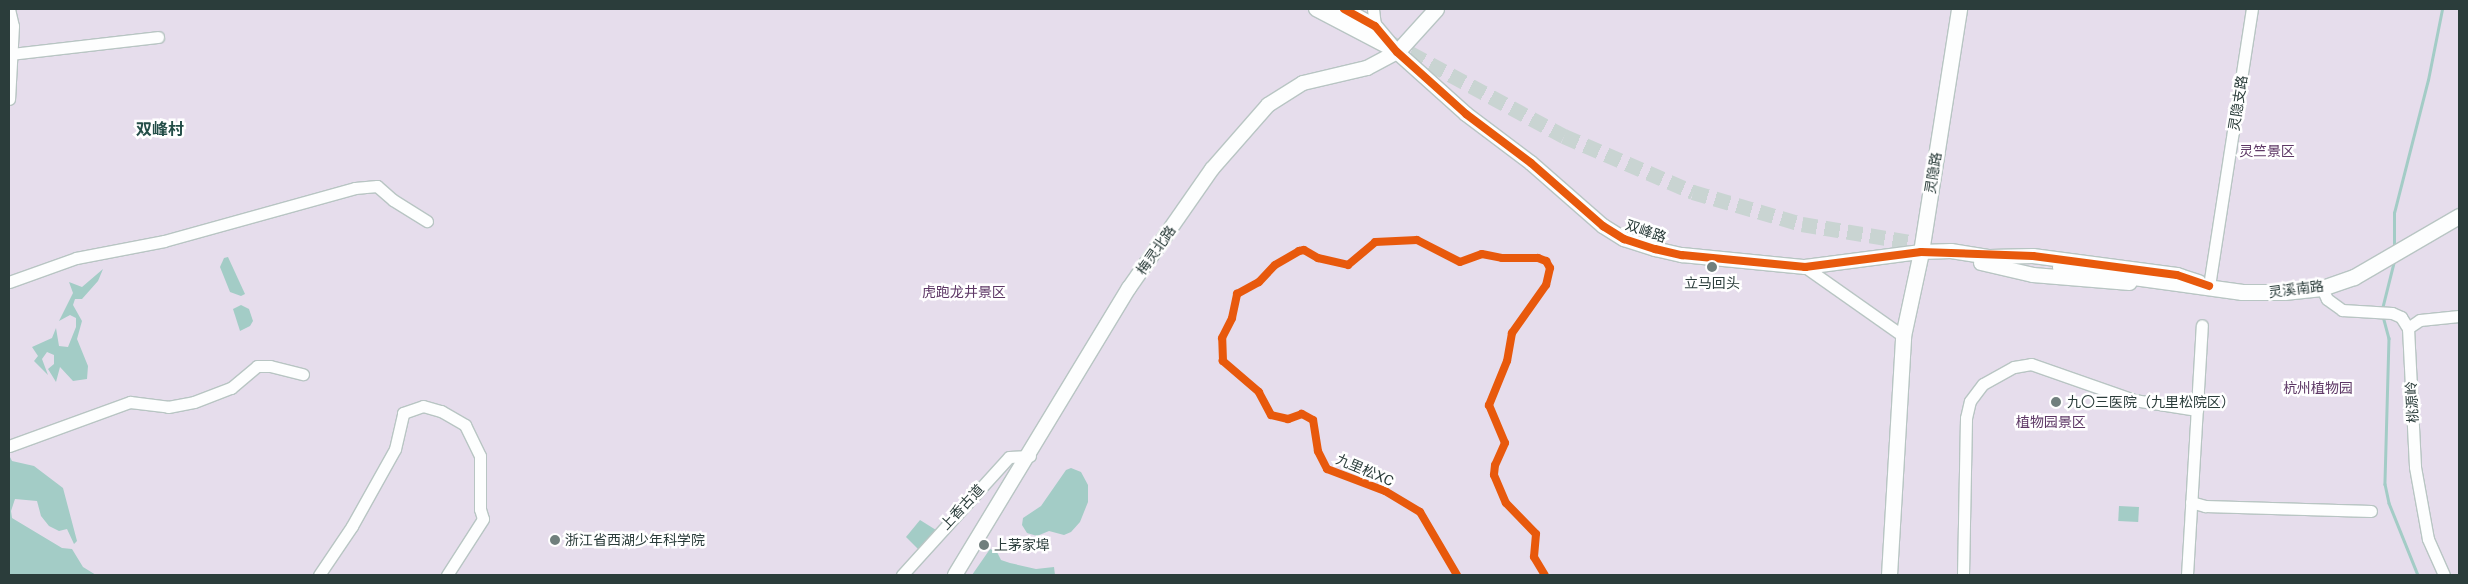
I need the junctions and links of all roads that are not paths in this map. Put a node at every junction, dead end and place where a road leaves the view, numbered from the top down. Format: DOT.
graph roads {
  1 [pos="1316,9"];
  2 [pos="1373,9"];
  3 [pos="1436,9"];
  4 [pos="1959,9"];
  5 [pos="2252,9"];
  6 [pos="1338,10"];
  7 [pos="9,12"];
  8 [pos="1375,26"];
  9 [pos="158,36"];
  10 [pos="1397,52"];
  11 [pos="10,60"];
  12 [pos="9,99"];
  13 [pos="2459,216"];
  14 [pos="427,221"];
  15 [pos="1921,252"];
  16 [pos="1805,267"];
  17 [pos="2060,267"];
  18 [pos="9,282"];
  19 [pos="2209,286"];
  20 [pos="2322,288"];
  21 [pos="2459,316"];
  22 [pos="2202,325"];
  23 [pos="2408,328"];
  24 [pos="1903,336"];
  25 [pos="303,374"];
  26 [pos="2197,410"];
  27 [pos="9,446"];
  28 [pos="1030,456"];
  29 [pos="2191,502"];
  30 [pos="2371,510"];
  31 [pos="320,575"];
  32 [pos="447,575"];
  33 [pos="902,575"];
  34 [pos="955,575"];
  35 [pos="1889,575"];
  36 [pos="1963,575"];
  37 [pos="2187,575"];
  38 [pos="2444,575"];
  1 -- 10 [label="street"];
  2 -- 8 [label="street"];
  3 -- 10 [label="main road, 梅灵北路"];
  4 -- 15 [label="main road, 灵隐路"];
  5 -- 19 [label="street, 灵隐支路"];
  6 -- 8 [label="street"];
  7 -- 11 [label="street"];
  8 -- 10 [label="street"];
  9 -- 11 [label="street"];
  10 -- 16 [label="street, 双峰路"];
  10 -- 28 [label="street, 梅灵北路"];
  11 -- 12 [label="street"];
  13 -- 20 [label="main road, 灵溪南路"];
  14 -- 18 [label="street"];
  15 -- 16 [label="street, 双峰路"];
  15 -- 19 [label="street, 双峰路"];
  15 -- 24 [label="main road, 灵隐路"];
  16 -- 24 [label="street"];
  17 -- 19 [label="main road, 灵溪南路"];
  19 -- 20 [label="main road, 灵溪南路"];
  20 -- 23 [label="street"];
  21 -- 23 [label="street"];
  22 -- 26 [label="street"];
  23 -- 38 [label="street, 桃源岭"];
  24 -- 35 [label="main road, 灵隐路"];
  25 -- 27 [label="street"];
  26 -- 29 [label="street"];
  26 -- 36 [label="street"];
  28 -- 33 [label="street, 上香古道"];
  28 -- 34 [label="street, 梅灵北路"];
  29 -- 30 [label="street"];
  29 -- 37 [label="street"];
  31 -- 32 [label="street"];
}
